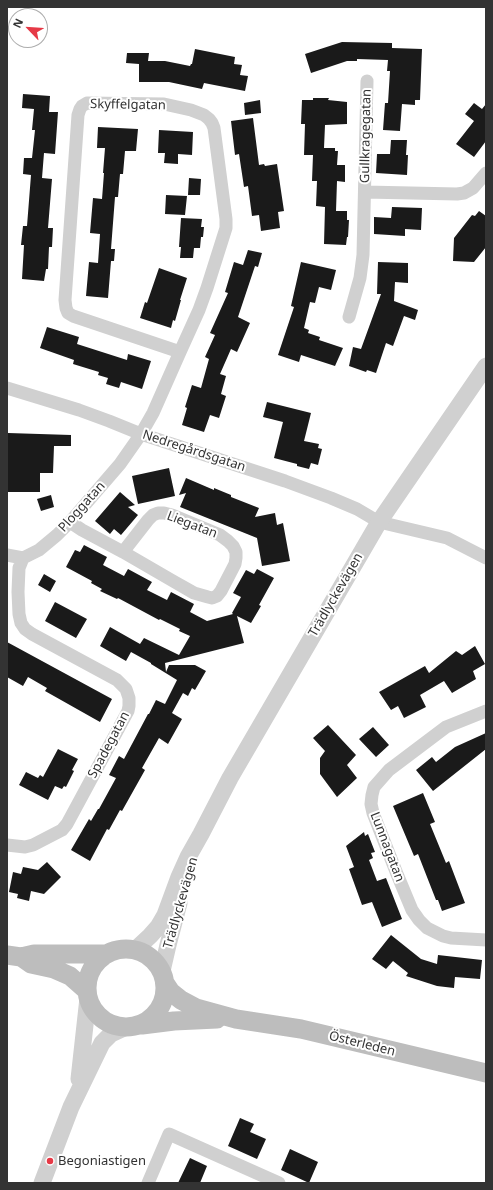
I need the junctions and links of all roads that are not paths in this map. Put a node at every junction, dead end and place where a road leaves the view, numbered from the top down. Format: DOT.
graph roads {
  1 [pos="367,81"];
  2 [pos="486,173"];
  3 [pos="365,192"];
  4 [pos="349,317"];
  5 [pos="180,352"];
  6 [pos="486,366"];
  7 [pos="7,388"];
  8 [pos="141,434"];
  9 [pos="70,522"];
  10 [pos="379,522"];
  11 [pos="123,552"];
  12 [pos="7,555"];
  13 [pos="23,558"];
  14 [pos="486,558"];
  15 [pos="486,711"];
  16 [pos="201,834"];
  17 [pos="7,845"];
  18 [pos="486,940"];
  19 [pos="135,950"];
  20 [pos="107,954"];
  21 [pos="14,956"];
  22 [pos="164,977"];
  23 [pos="88,994"];
  24 [pos="236,1018"];
  25 [pos="131,1027"];
  26 [pos="486,1073"];
  27 [pos="78,1093"];
  28 [pos="42,1183"];
  29 [pos="148,1183"];
  30 [pos="279,1183"];
  1 -- 3 [label="street, Gullkragegatan"];
  2 -- 3 [label="street, Gullkragegatan"];
  3 -- 4 [label="street, Gullkragegatan"];
  5 -- 5 [label="street, Skyffelgatan"];
  5 -- 8 [label="street, Skyffelgatan"];
  6 -- 10 [label="street, Trädlyckevägen"];
  7 -- 8 [label="street, Nedregårdsgatan"];
  8 -- 9 [label="street, Ploggatan"];
  8 -- 10 [label="street, Nedregårdsgatan"];
  9 -- 11 [label="street, Liegatan"];
  9 -- 13 [label="street, Ploggatan"];
  10 -- 14 [label="street, Nedregårdsgatan"];
  10 -- 16 [label="street, Trädlyckevägen"];
  11 -- 11 [label="street, Liegatan"];
  12 -- 13 [label="street"];
  13 -- 17 [label="street, Spadegatan"];
  15 -- 18 [label="street, Lunnagatan"];
  16 -- 19 [label="street, Trädlyckevägen"];
  16 -- 22 [label="street, Trädlyckevägen"];
  19 -- 20 [label="main road, Trädlyckevägen"];
  19 -- 22 [label="main road, Trädlyckevägen"];
  20 -- 21 [label="main road"];
  20 -- 23 [label="main road, Trädlyckevägen"];
  21 -- 23 [label="main road"];
  22 -- 24 [label="main road, Österleden"];
  22 -- 25 [label="main road, Trädlyckevägen"];
  23 -- 25 [label="main road"];
  23 -- 27 [label="street, Trädlyckevägen"];
  24 -- 25 [label="main road, Österleden"];
  24 -- 26 [label="main road, Österleden"];
  25 -- 27 [label="street, Trädlyckevägen"];
  27 -- 28 [label="street, Trädlyckevägen"];
  29 -- 30 [label="street"];
}
